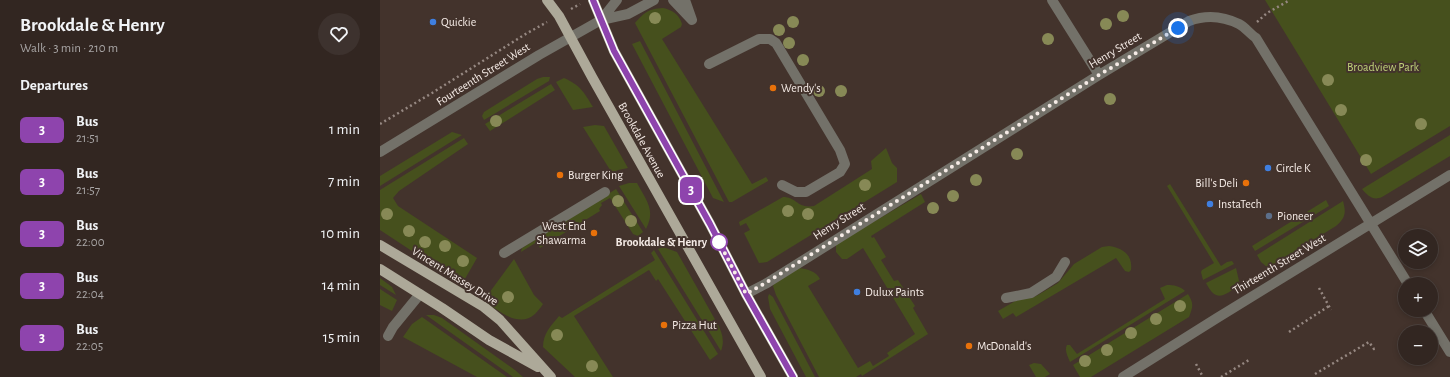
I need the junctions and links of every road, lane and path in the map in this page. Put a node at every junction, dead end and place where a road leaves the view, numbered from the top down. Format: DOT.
graph roads {
  1 [pos="547,0"];
  2 [pos="593,0"];
  3 [pos="617,0"];
  4 [pos="654,0"];
  5 [pos="673,0"];
  6 [pos="685,0"];
  7 [pos="1052,0"];
  8 [pos="1290,0"];
  9 [pos="582,3"];
  10 [pos="559,16"];
  11 [pos="601,20"];
  12 [pos="1248,32"];
  13 [pos="570,37"];
  14 [pos="709,64"];
  15 [pos="1099,75"];
  16 [pos="380,124"];
  17 [pos="380,152"];
  18 [pos="1450,175"];
  19 [pos="782,185"];
  20 [pos="605,192"];
  21 [pos="1371,224"];
  22 [pos="380,245"];
  23 [pos="504,253"];
  24 [pos="1065,262"];
  25 [pos="380,268"];
  26 [pos="1404,277"];
  27 [pos="1319,288"];
  28 [pos="420,294"];
  29 [pos="746,294"];
  30 [pos="1006,298"];
  31 [pos="1329,306"];
  32 [pos="1332,310"];
  33 [pos="1428,317"];
  34 [pos="1288,332"];
  35 [pos="388,336"];
  36 [pos="1376,348"];
  37 [pos="1450,352"];
  38 [pos="1248,360"];
  39 [pos="1196,364"];
  40 [pos="548,374"];
  41 [pos="1315,374"];
  42 [pos="761,377"];
  43 [pos="793,377"];
  44 [pos="1123,377"];
  45 [pos="1203,377"];
  46 [pos="1221,377"];
  1 -- 10 [label="main road, Brookdale Avenue"];
  2 -- 11 [label="main road, Brookdale Avenue"];
  3 -- 11 [label="street"];
  4 -- 11 [label="street"];
  5 -- 6 [label="street"];
  7 -- 15 [label="street"];
  8 -- 12 [label="path"];
  9 -- 10 [label="path"];
  10 -- 13 [label="main road, Brookdale Avenue"];
  10 -- 16 [label="path"];
  11 -- 13 [label="street, Fourteenth Street West"];
  11 -- 29 [label="main road, Brookdale Avenue"];
  12 -- 15 [label="street, Henry Street"];
  12 -- 21 [label="street, Henry Street"];
  13 -- 17 [label="street, Fourteenth Street West"];
  13 -- 42 [label="main road, Brookdale Avenue"];
  14 -- 19 [label="street"];
  15 -- 29 [label="street, Henry Street"];
  18 -- 21 [label="street, Thirteenth Street West"];
  20 -- 23 [label="street"];
  21 -- 26 [label="street, Henry Street"];
  21 -- 44 [label="street, Thirteenth Street West"];
  22 -- 40 [label="main road, Vincent Massey Drive"];
  24 -- 30 [label="street"];
  25 -- 28 [label="main road, Vincent Massey Drive"];
  27 -- 31 [label="path"];
  28 -- 35 [label="street"];
  28 -- 40 [label="main road, Vincent Massey Drive"];
  29 -- 43 [label="main road, Brookdale Avenue"];
  31 -- 32 [label="path"];
  31 -- 34 [label="path"];
  33 -- 37 [label="street"];
  36 -- 41 [label="path"];
  38 -- 46 [label="path"];
  39 -- 45 [label="path"];
}
